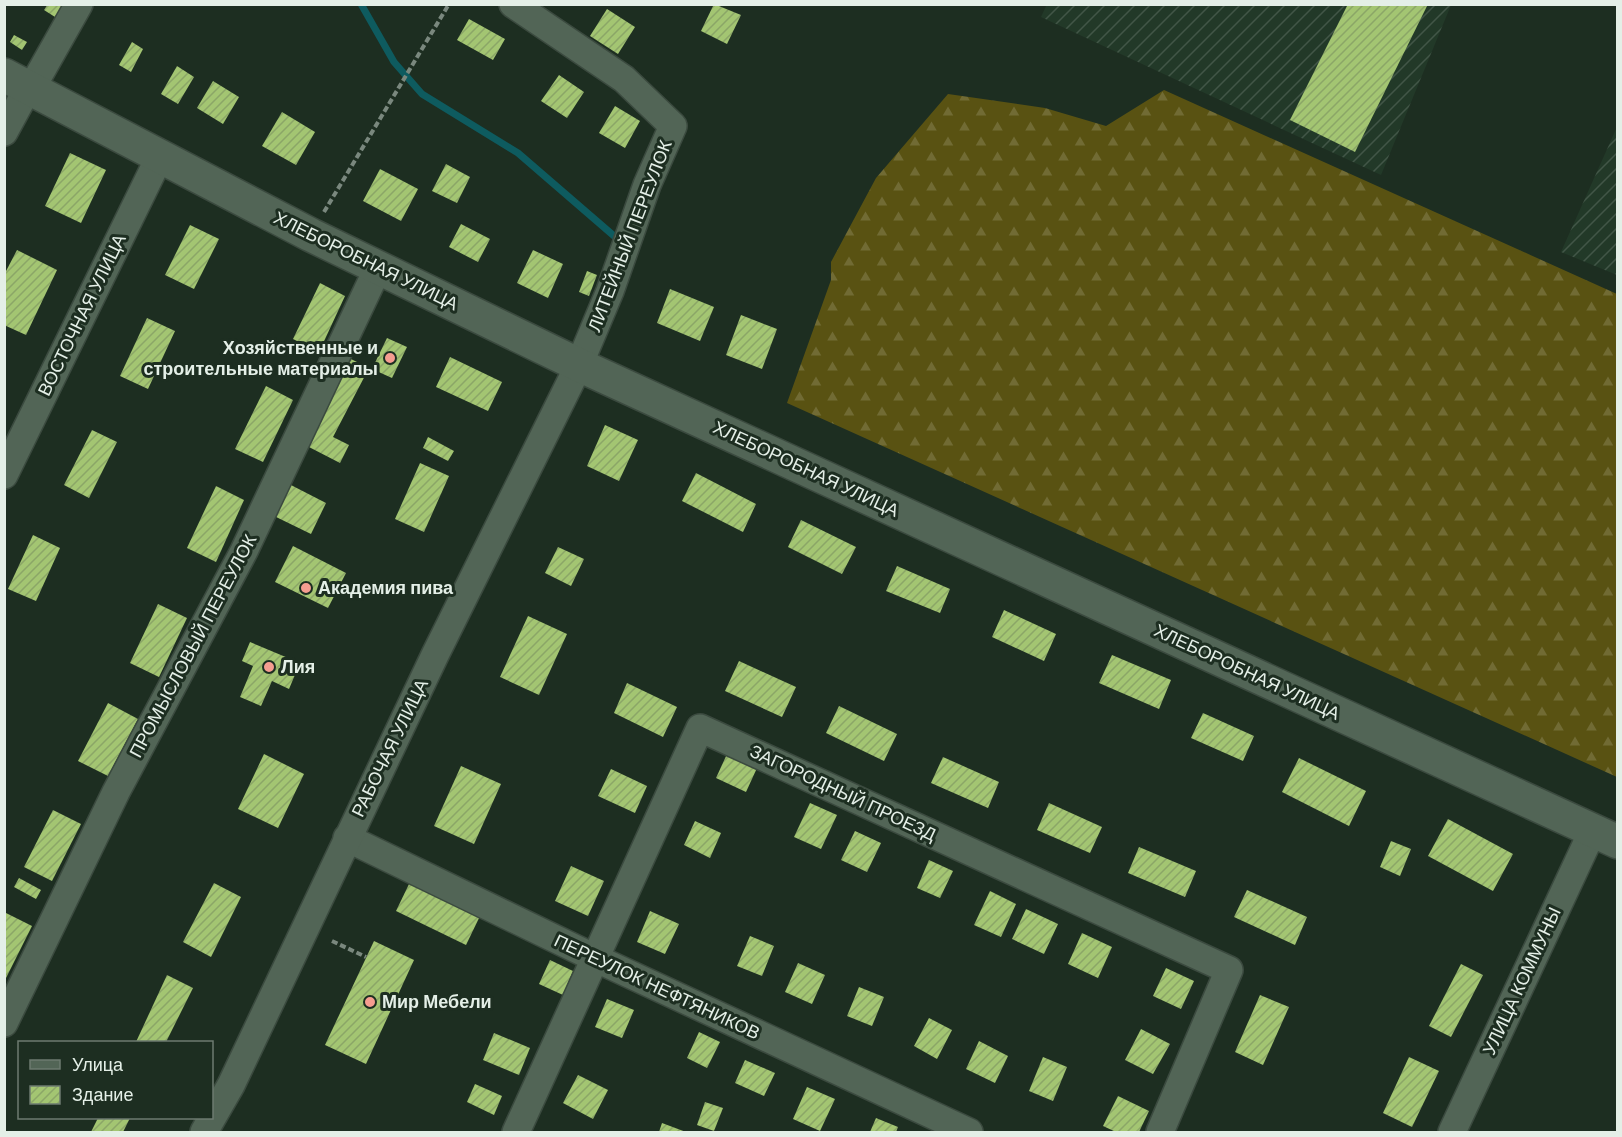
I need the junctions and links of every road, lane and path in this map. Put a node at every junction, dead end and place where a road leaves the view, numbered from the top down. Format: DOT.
graph roads {
  1 [pos="79,4"];
  2 [pos="449,4"];
  3 [pos="513,4"];
  4 [pos="21,84"];
  5 [pos="4,132"];
  6 [pos="160,156"];
  7 [pos="311,235"];
  8 [pos="378,268"];
  9 [pos="579,366"];
  10 [pos="4,475"];
  11 [pos="1605,836"];
  12 [pos="347,838"];
  13 [pos="332,941"];
  14 [pos="366,957"];
  15 [pos="597,959"];
  16 [pos="4,1023"];
  17 [pos="213,1116"];
  18 [pos="516,1132"];
  19 [pos="969,1132"];
  20 [pos="1160,1132"];
  21 [pos="1452,1132"];
  1 -- 4 [label="street"];
  2 -- 7 [label="path"];
  3 -- 9 [label="street, ЛИТЕЙНЫЙ ПЕРЕУЛОК"];
  4 -- 5 [label="street"];
  4 -- 6 [label="main road, ХЛЕБОРОБНАЯ УЛИЦА"];
  6 -- 7 [label="main road, ХЛЕБОРОБНАЯ УЛИЦА"];
  6 -- 10 [label="street, ВОСТОЧНАЯ УЛИЦА"];
  7 -- 8 [label="main road, ХЛЕБОРОБНАЯ УЛИЦА"];
  8 -- 9 [label="main road, ХЛЕБОРОБНАЯ УЛИЦА"];
  8 -- 16 [label="street, ПРОМЫСЛОВЫЙ ПЕРЕУЛОК"];
  9 -- 11 [label="main road, ХЛЕБОРОБНАЯ УЛИЦА"];
  9 -- 12 [label="street, РАБОЧАЯ УЛИЦА"];
  11 -- 21 [label="street, УЛИЦА КОММУНЫ"];
  12 -- 15 [label="street, ПЕРЕУЛОК НЕФТЯНИКОВ"];
  12 -- 17 [label="street, РАБОЧАЯ УЛИЦА"];
  13 -- 14 [label="path"];
  15 -- 18 [label="street, ЗАГОРОДНЫЙ ПРОЕЗД"];
  15 -- 19 [label="street, ПЕРЕУЛОК НЕФТЯНИКОВ"];
  15 -- 20 [label="street, ЗАГОРОДНЫЙ ПРОЕЗД"];
}
